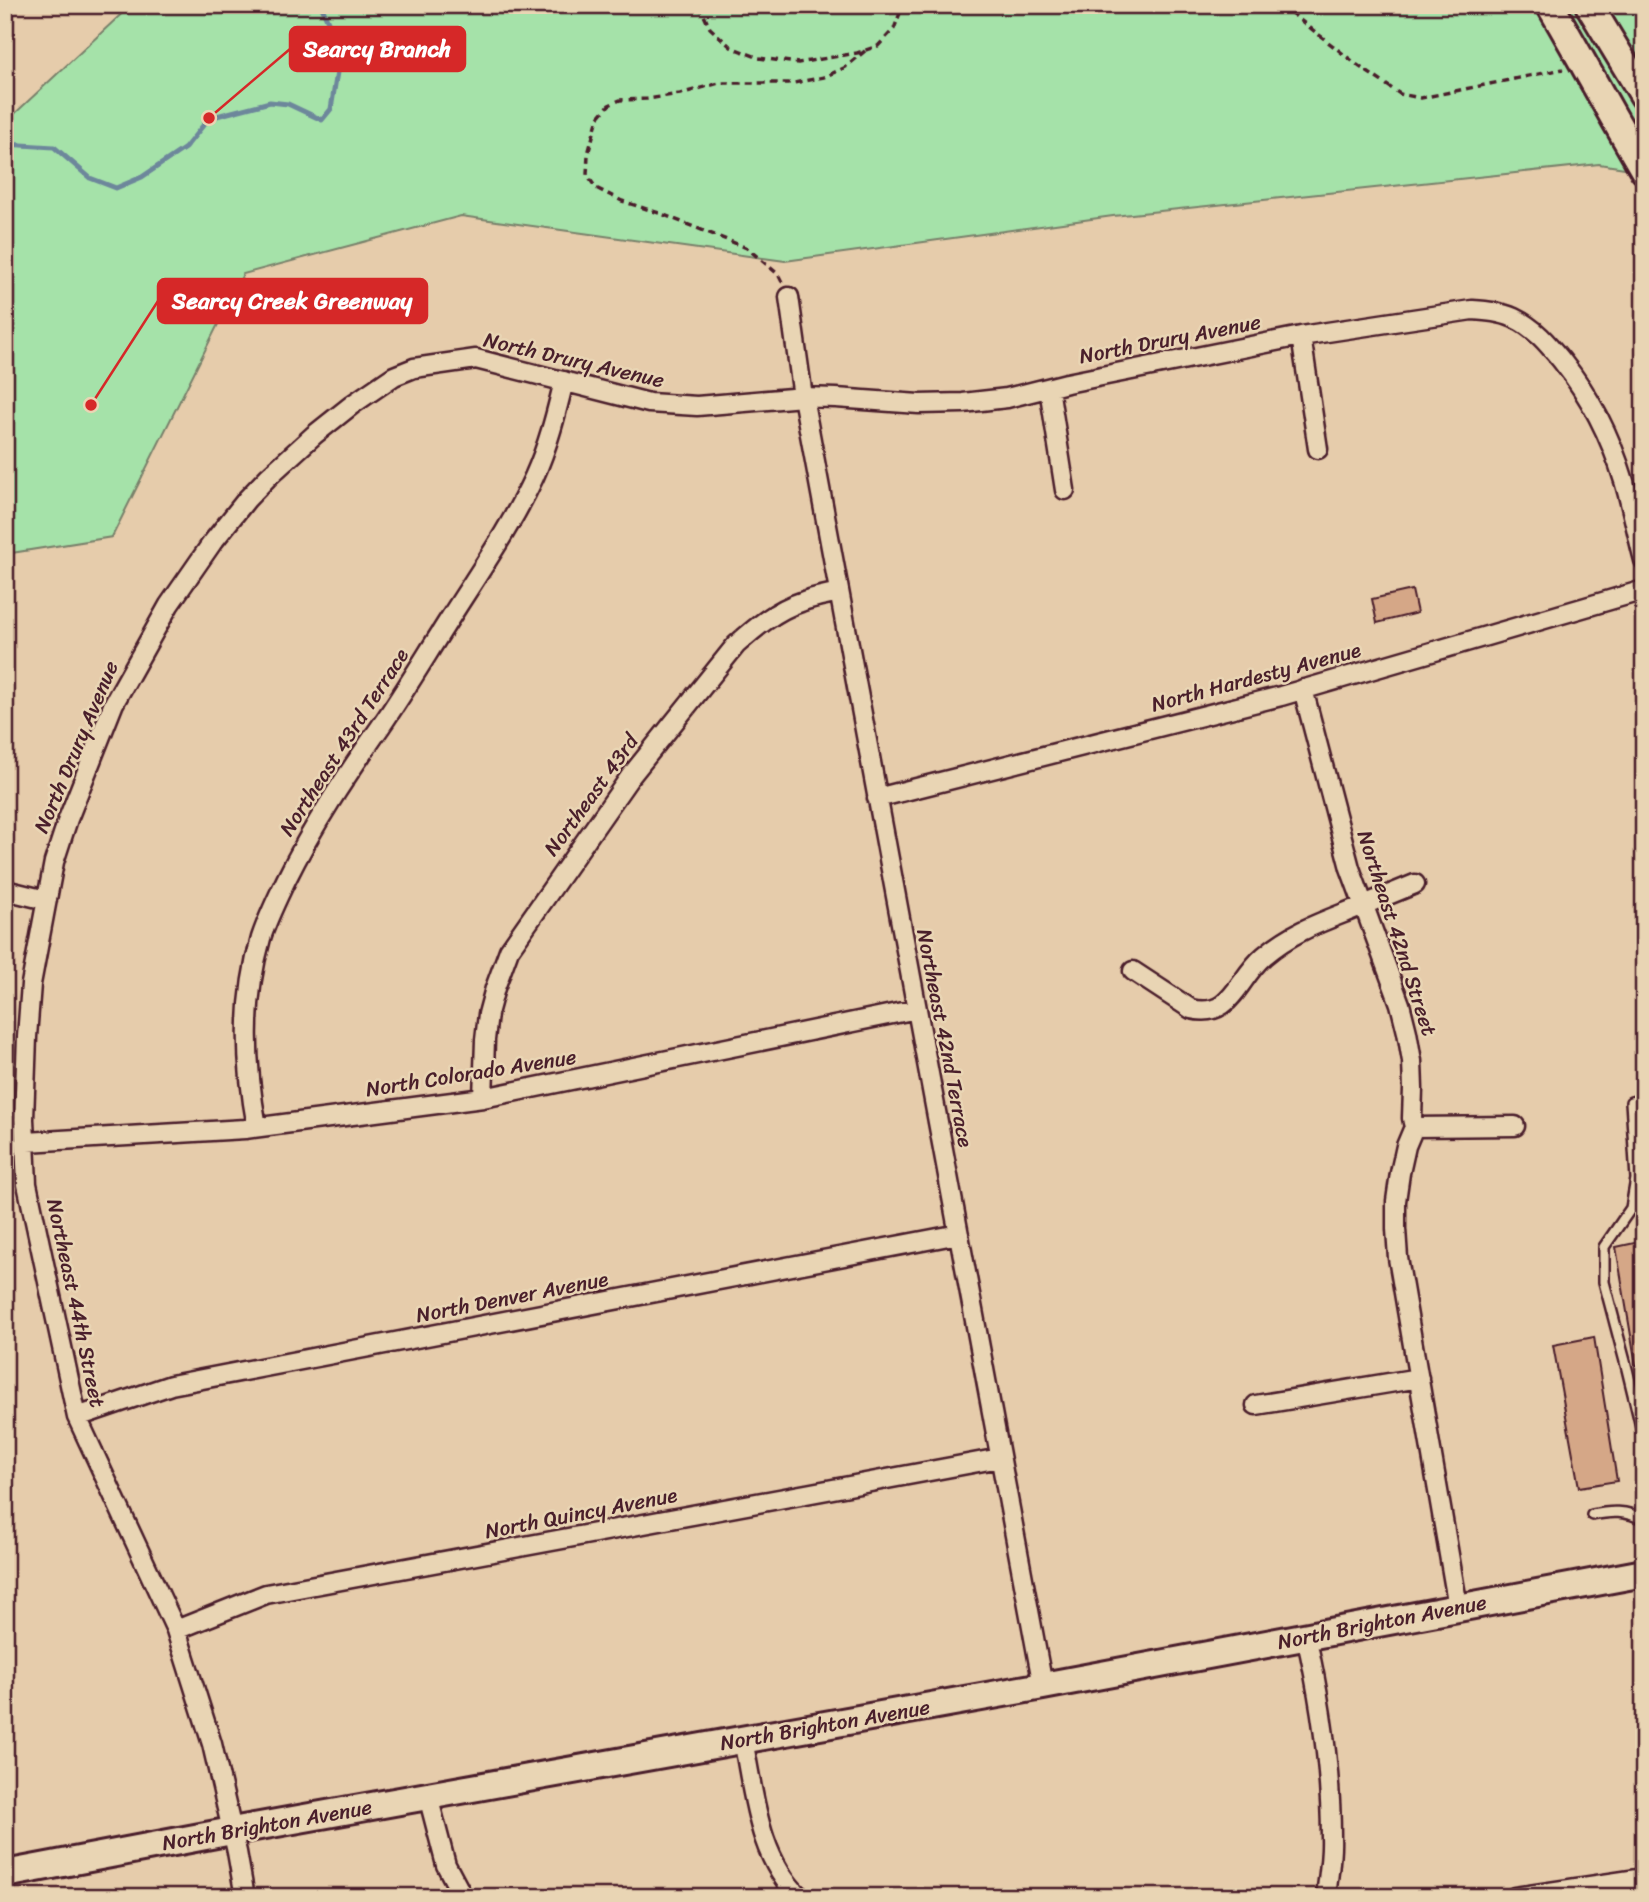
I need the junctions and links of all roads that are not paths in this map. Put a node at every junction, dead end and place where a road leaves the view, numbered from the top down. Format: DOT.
graph roads {
  1 [pos="1550,5"];
  2 [pos="1589,5"];
  3 [pos="1634,66"];
  4 [pos="1586,67"];
  5 [pos="1644,97"];
  6 [pos="1605,105"];
  7 [pos="1644,170"];
  8 [pos="789,297"];
  9 [pos="1301,336"];
  10 [pos="564,381"];
  11 [pos="1049,388"];
  12 [pos="803,397"];
  13 [pos="1318,449"];
  14 [pos="1065,490"];
  15 [pos="1644,560"];
  16 [pos="1644,590"];
  17 [pos="839,592"];
  18 [pos="1303,689"];
  19 [pos="877,798"];
  20 [pos="1415,884"];
  21 [pos="5,890"];
  22 [pos="46,900"];
  23 [pos="1364,905"];
  24 [pos="1133,971"];
  25 [pos="917,1009"];
  26 [pos="483,1098"];
  27 [pos="1644,1099"];
  28 [pos="1514,1126"];
  29 [pos="257,1127"];
  30 [pos="1414,1127"];
  31 [pos="27,1142"];
  32 [pos="958,1234"];
  33 [pos="1419,1378"];
  34 [pos="1256,1405"];
  35 [pos="77,1417"];
  36 [pos="1644,1439"];
  37 [pos="1000,1458"];
  38 [pos="1592,1515"];
  39 [pos="1644,1520"];
  40 [pos="1644,1573"];
  41 [pos="1458,1607"];
  42 [pos="176,1630"];
  43 [pos="1306,1636"];
  44 [pos="1043,1686"];
  45 [pos="743,1740"];
  46 [pos="428,1796"];
  47 [pos="232,1831"];
  48 [pos="5,1874"];
  49 [pos="1644,1878"];
  50 [pos="245,1897"];
  51 [pos="463,1897"];
  52 [pos="800,1897"];
  53 [pos="1326,1897"];
  54 [pos="1515,1897"];
  1 -- 4 [label="main road"];
  2 -- 3 [label="main road"];
  3 -- 4 [label="main road"];
  3 -- 5 [label="main road"];
  4 -- 6 [label="main road"];
  5 -- 6 [label="main road"];
  6 -- 7 [label="main road"];
  8 -- 12 [label="street"];
  9 -- 11 [label="street, North Drury Avenue"];
  9 -- 13 [label="street"];
  9 -- 15 [label="street, North Drury Avenue"];
  10 -- 12 [label="street, North Drury Avenue"];
  10 -- 22 [label="street, North Drury Avenue"];
  10 -- 29 [label="street, Northeast 43rd Terrace"];
  11 -- 12 [label="street, North Drury Avenue"];
  11 -- 14 [label="street"];
  12 -- 17 [label="street, Northeast 42nd Terrace"];
  16 -- 18 [label="street, North Hardesty Avenue"];
  17 -- 19 [label="street, Northeast 42nd Terrace"];
  17 -- 26 [label="street, Northeast 43rd"];
  18 -- 19 [label="street, North Hardesty Avenue"];
  18 -- 23 [label="street, Northeast 42nd Street"];
  19 -- 25 [label="street, Northeast 42nd Terrace"];
  20 -- 23 [label="street"];
  21 -- 22 [label="street"];
  22 -- 31 [label="street, Northeast 44th Street"];
  23 -- 24 [label="street"];
  23 -- 30 [label="street, Northeast 42nd Street"];
  25 -- 26 [label="street, North Colorado Avenue"];
  25 -- 32 [label="street, Northeast 42nd Terrace"];
  26 -- 29 [label="street, North Colorado Avenue"];
  27 -- 36 [label="lane"];
  28 -- 30 [label="street"];
  29 -- 31 [label="street, North Colorado Avenue"];
  30 -- 33 [label="street, Northeast 42nd Street"];
  31 -- 35 [label="street, Northeast 44th Street"];
  32 -- 35 [label="street, North Denver Avenue"];
  32 -- 37 [label="street, Northeast 42nd Terrace"];
  33 -- 34 [label="street"];
  33 -- 41 [label="street, Northeast 42nd Street"];
  35 -- 42 [label="street, Northeast 44th Street"];
  37 -- 42 [label="street, North Quincy Avenue"];
  37 -- 44 [label="street, Northeast 42nd Terrace"];
  38 -- 39 [label="lane"];
  40 -- 41 [label="main road, North Brighton Avenue"];
  41 -- 43 [label="main road, North Brighton Avenue"];
  42 -- 47 [label="street, Northeast 44th Street"];
  43 -- 44 [label="main road, North Brighton Avenue"];
  43 -- 53 [label="street"];
  44 -- 45 [label="main road, North Brighton Avenue"];
  45 -- 46 [label="main road, North Brighton Avenue"];
  45 -- 52 [label="street"];
  46 -- 47 [label="main road, North Brighton Avenue"];
  46 -- 51 [label="street"];
  47 -- 48 [label="main road, North Brighton Avenue"];
  47 -- 50 [label="street, Northeast 44th Street"];
  49 -- 54 [label="street"];
}
